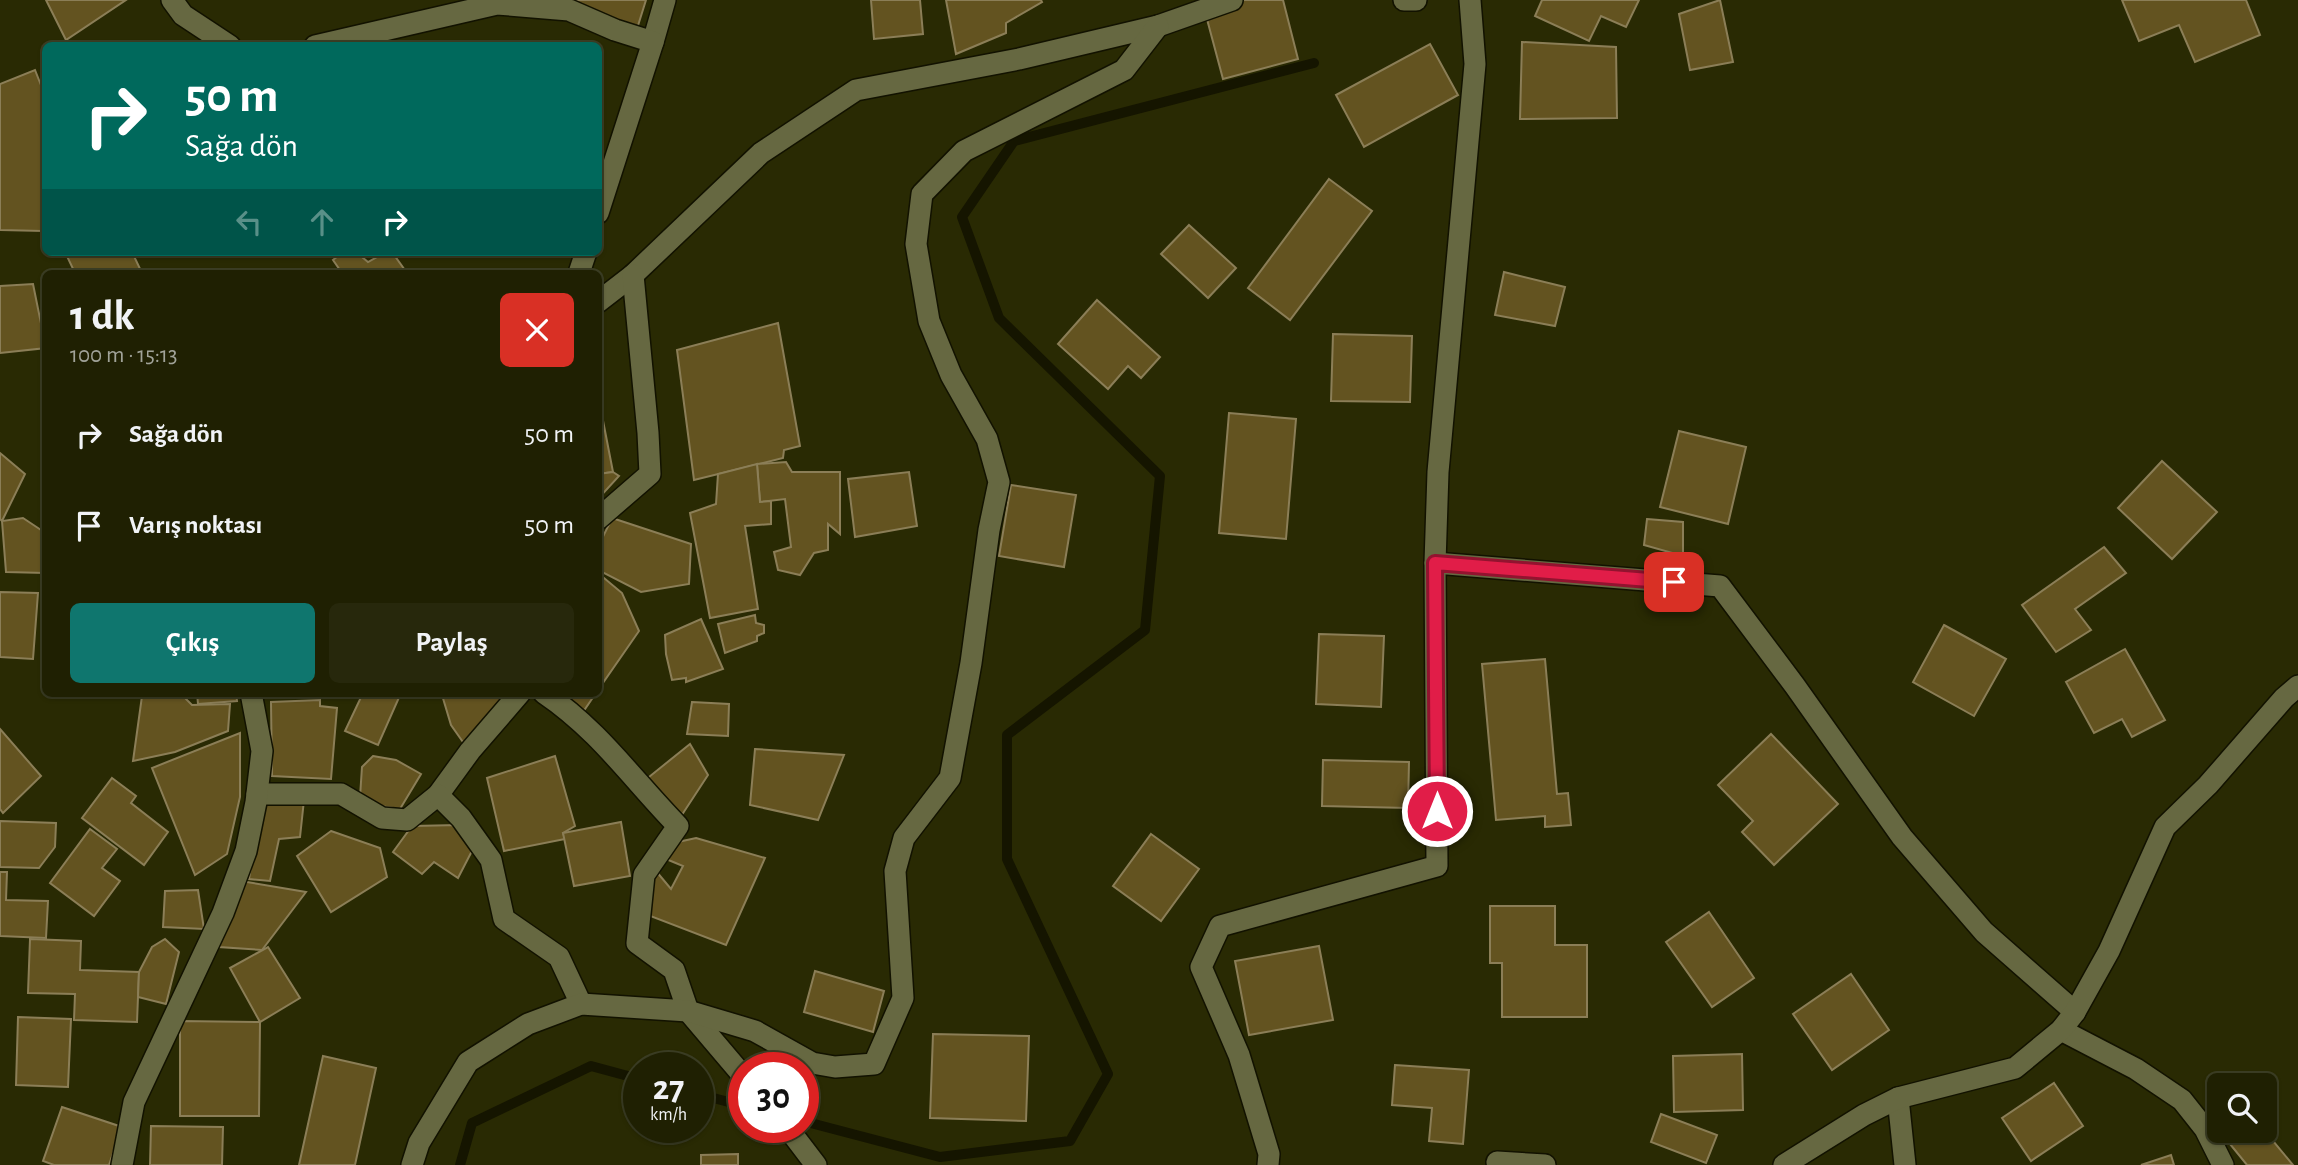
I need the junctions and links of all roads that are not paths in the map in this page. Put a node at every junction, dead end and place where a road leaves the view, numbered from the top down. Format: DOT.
graph roads {
  1 [pos="172,0"];
  2 [pos="665,0"];
  3 [pos="1232,0"];
  4 [pos="1404,0"];
  5 [pos="1416,0"];
  6 [pos="1470,0"];
  7 [pos="1158,26"];
  8 [pos="392,29"];
  9 [pos="224,42"];
  10 [pos="333,42"];
  11 [pos="379,42"];
  12 [pos="653,42"];
  13 [pos="602,201"];
  14 [pos="633,275"];
  15 [pos="602,299"];
  16 [pos="602,516"];
  17 [pos="1435,563"];
  18 [pos="2298,686"];
  19 [pos="252,697"];
  20 [pos="517,697"];
  21 [pos="550,697"];
  22 [pos="257,794"];
  23 [pos="438,795"];
  24 [pos="581,1004"];
  25 [pos="688,1011"];
  26 [pos="2075,1012"];
  27 [pos="2061,1030"];
  28 [pos="728,1058"];
  29 [pos="1898,1098"];
  30 [pos="800,1143"];
  31 [pos="811,1157"];
  32 [pos="1497,1162"];
  33 [pos="122,1165"];
  34 [pos="412,1165"];
  35 [pos="1268,1165"];
  36 [pos="1545,1165"];
  37 [pos="1784,1165"];
  38 [pos="1905,1165"];
  39 [pos="2223,1165"];
  1 -- 9 [label="street"];
  2 -- 12 [label="street"];
  3 -- 7 [label="street"];
  4 -- 5 [label="street"];
  6 -- 17 [label="street"];
  7 -- 14 [label="street"];
  7 -- 25 [label="street"];
  8 -- 10 [label="street"];
  8 -- 11 [label="street"];
  8 -- 12 [label="street"];
  12 -- 13 [label="street"];
  14 -- 15 [label="street"];
  14 -- 16 [label="street"];
  17 -- 26 [label="street"];
  17 -- 35 [label="street"];
  18 -- 26 [label="street"];
  19 -- 22 [label="street"];
  20 -- 23 [label="street"];
  21 -- 25 [label="street"];
  22 -- 23 [label="street"];
  22 -- 33 [label="street"];
  23 -- 24 [label="street"];
  24 -- 25 [label="street"];
  24 -- 34 [label="street"];
  25 -- 28 [label="street"];
  26 -- 27 [label="street"];
  27 -- 29 [label="street"];
  27 -- 39 [label="street"];
  29 -- 37 [label="street"];
  29 -- 38 [label="street"];
  30 -- 31 [label="street"];
  32 -- 36 [label="street"];
}
